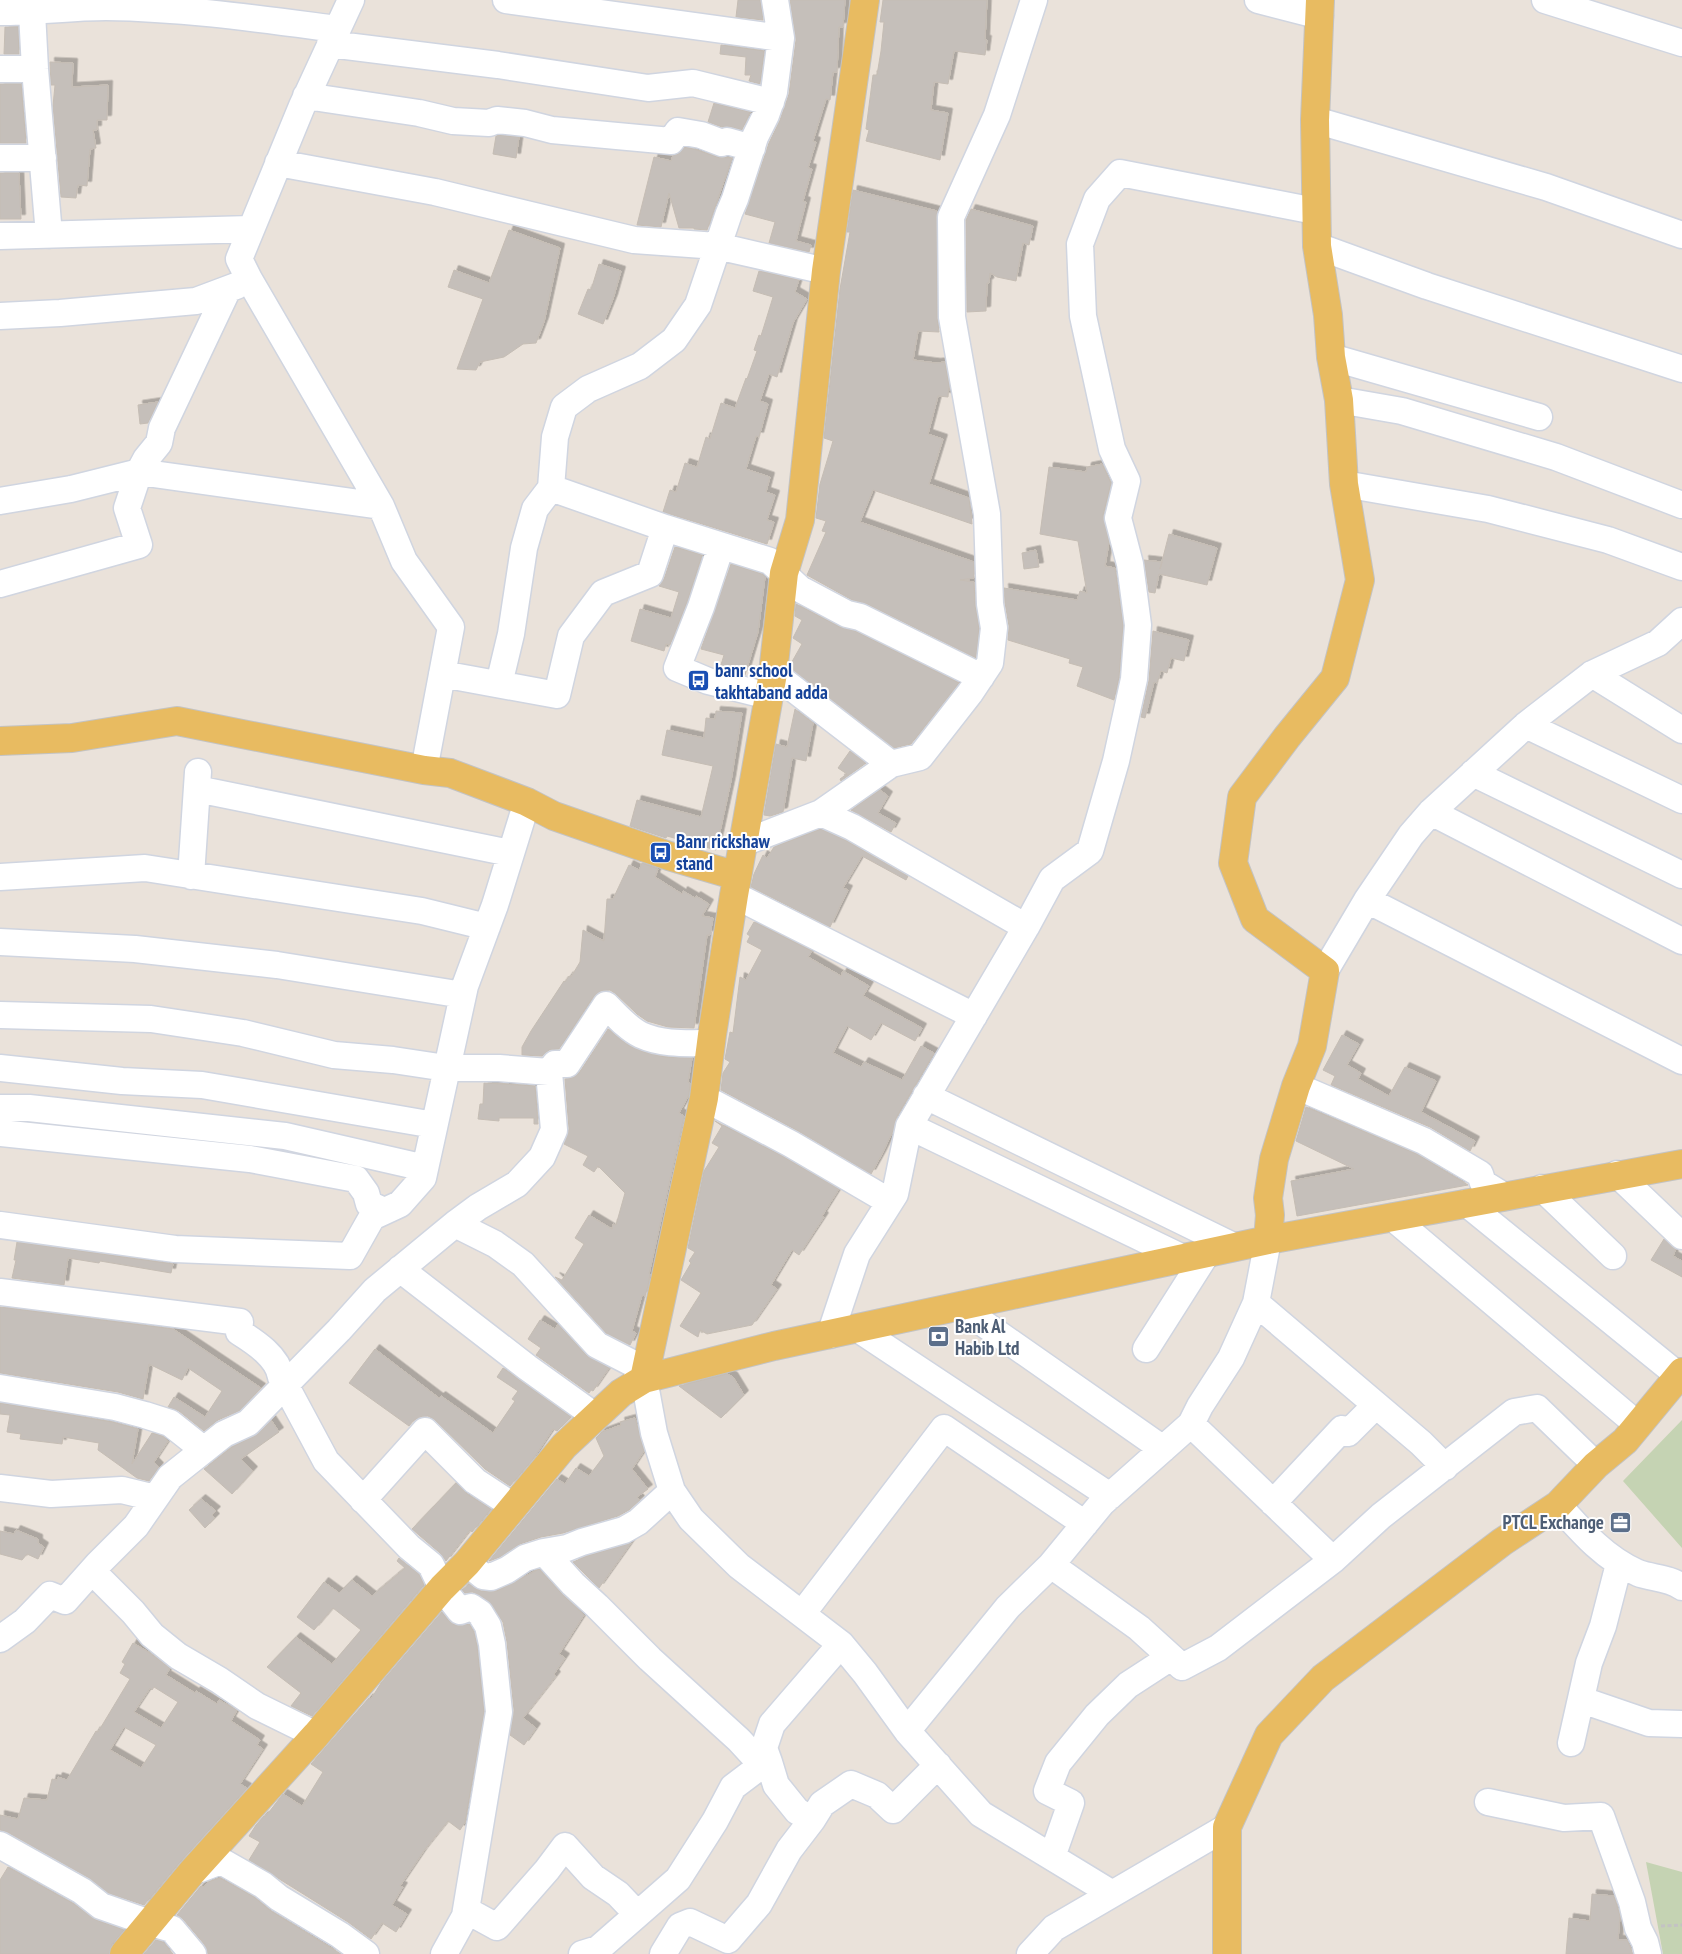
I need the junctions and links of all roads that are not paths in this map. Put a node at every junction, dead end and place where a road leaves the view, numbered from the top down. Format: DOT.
graph roads {
  1 [pos="352,0"];
  2 [pos="506,0"];
  3 [pos="775,0"];
  4 [pos="865,0"];
  5 [pos="1034,0"];
  6 [pos="1258,0"];
  7 [pos="1545,0"];
  8 [pos="1320,8"];
  9 [pos="0,12"];
  10 [pos="32,12"];
  11 [pos="333,36"];
  12 [pos="781,38"];
  13 [pos="1682,43"];
  14 [pos="0,69"];
  15 [pos="35,69"];
  16 [pos="306,96"];
  17 [pos="771,102"];
  18 [pos="1315,120"];
  19 [pos="752,148"];
  20 [pos="0,158"];
  21 [pos="43,158"];
  22 [pos="278,164"];
  23 [pos="1315,211"];
  24 [pos="251,229"];
  25 [pos="49,235"];
  26 [pos="1682,235"];
  27 [pos="0,236"];
  28 [pos="717,246"];
  29 [pos="1317,246"];
  30 [pos="826,271"];
  31 [pos="238,285"];
  32 [pos="0,316"];
  33 [pos="1331,357"];
  34 [pos="1682,369"];
  35 [pos="1339,400"];
  36 [pos="1539,417"];
  37 [pos="139,472"];
  38 [pos="1344,484"];
  39 [pos="551,488"];
  40 [pos="0,501"];
  41 [pos="1682,505"];
  42 [pos="381,506"];
  43 [pos="664,528"];
  44 [pos="721,546"];
  45 [pos="1682,567"];
  46 [pos="784,573"];
  47 [pos="0,584"];
  48 [pos="1682,621"];
  49 [pos="442,674"];
  50 [pos="1592,674"];
  51 [pos="981,677"];
  52 [pos="499,684"];
  53 [pos="771,685"];
  54 [pos="1526,725"];
  55 [pos="1682,730"];
  56 [pos="0,741"];
  57 [pos="891,764"];
  58 [pos="424,770"];
  59 [pos="1473,773"];
  60 [pos="1682,800"];
  61 [pos="527,802"];
  62 [pos="1431,812"];
  63 [pos="821,813"];
  64 [pos="743,843"];
  65 [pos="510,853"];
  66 [pos="1682,875"];
  67 [pos="191,876"];
  68 [pos="0,877"];
  69 [pos="736,886"];
  70 [pos="1366,900"];
  71 [pos="487,926"];
  72 [pos="1026,927"];
  73 [pos="1682,941"];
  74 [pos="0,942"];
  75 [pos="1325,971"];
  76 [pos="463,995"];
  77 [pos="0,1015"];
  78 [pos="974,1016"];
  79 [pos="711,1043"];
  80 [pos="1682,1061"];
  81 [pos="0,1068"];
  82 [pos="446,1068"];
  83 [pos="549,1072"];
  84 [pos="1296,1086"];
  85 [pos="926,1096"];
  86 [pos="704,1098"];
  87 [pos="0,1108"];
  88 [pos="434,1125"];
  89 [pos="909,1126"];
  90 [pos="0,1133"];
  91 [pos="1682,1164"];
  92 [pos="425,1168"];
  93 [pos="1617,1174"];
  94 [pos="1542,1188"];
  95 [pos="1504,1196"];
  96 [pos="890,1202"];
  97 [pos="1466,1203"];
  98 [pos="384,1211"];
  99 [pos="1392,1217"];
  100 [pos="455,1224"];
  101 [pos="0,1225"];
  102 [pos="1682,1236"];
  103 [pos="1268,1240"];
  104 [pos="1235,1247"];
  105 [pos="1195,1256"];
  106 [pos="1613,1256"];
  107 [pos="400,1269"];
  108 [pos="0,1292"];
  109 [pos="1256,1303"];
  110 [pos="960,1306"];
  111 [pos="858,1329"];
  112 [pos="830,1335"];
  113 [pos="1146,1350"];
  114 [pos="1680,1374"];
  115 [pos="644,1378"];
  116 [pos="286,1385"];
  117 [pos="0,1388"];
  118 [pos="1376,1405"];
  119 [pos="595,1416"];
  120 [pos="1191,1424"];
  121 [pos="1638,1425"];
  122 [pos="1164,1449"];
  123 [pos="204,1450"];
  124 [pos="1596,1465"];
  125 [pos="1446,1467"];
  126 [pos="0,1488"];
  127 [pos="672,1491"];
  128 [pos="1110,1496"];
  129 [pos="155,1498"];
  130 [pos="363,1500"];
  131 [pos="1274,1503"];
  132 [pos="1558,1505"];
  133 [pos="513,1506"];
  134 [pos="1085,1524"];
  135 [pos="544,1552"];
  136 [pos="1333,1560"];
  137 [pos="467,1563"];
  138 [pos="1619,1564"];
  139 [pos="1050,1565"];
  140 [pos="92,1571"];
  141 [pos="1681,1585"];
  142 [pos="442,1588"];
  143 [pos="802,1614"];
  144 [pos="0,1639"];
  145 [pos="841,1644"];
  146 [pos="1171,1657"];
  147 [pos="1582,1700"];
  148 [pos="1682,1724"];
  149 [pos="907,1730"];
  150 [pos="316,1735"];
  151 [pos="1571,1743"];
  152 [pos="765,1764"];
  153 [pos="938,1765"];
  154 [pos="1488,1802"];
  155 [pos="812,1820"];
  156 [pos="1227,1827"];
  157 [pos="0,1845"];
  158 [pos="1052,1857"];
  159 [pos="192,1872"];
  160 [pos="1111,1893"];
  161 [pos="466,1910"];
  162 [pos="637,1914"];
  163 [pos="150,1922"];
  164 [pos="124,1954"];
  165 [pos="193,1954"];
  166 [pos="366,1954"];
  167 [pos="444,1954"];
  168 [pos="582,1954"];
  169 [pos="663,1954"];
  170 [pos="1030,1954"];
  171 [pos="1227,1954"];
  172 [pos="1648,1954"];
  1 -- 11 [label="street"];
  2 -- 12 [label="street"];
  3 -- 12 [label="street"];
  4 -- 30 [label="main road"];
  5 -- 51 [label="street"];
  6 -- 8 [label="street"];
  7 -- 13 [label="street"];
  8 -- 18 [label="main road"];
  9 -- 10 [label="street"];
  10 -- 11 [label="street"];
  10 -- 15 [label="street"];
  11 -- 16 [label="street"];
  11 -- 17 [label="street"];
  12 -- 17 [label="street"];
  14 -- 15 [label="street"];
  15 -- 21 [label="street"];
  16 -- 19 [label="street"];
  16 -- 22 [label="street"];
  17 -- 19 [label="street"];
  18 -- 23 [label="main road"];
  18 -- 26 [label="street"];
  19 -- 28 [label="street"];
  20 -- 21 [label="street"];
  21 -- 25 [label="street"];
  22 -- 24 [label="street"];
  22 -- 28 [label="street"];
  23 -- 29 [label="main road"];
  23 -- 72 [label="street"];
  24 -- 25 [label="street"];
  24 -- 31 [label="street"];
  25 -- 27 [label="street"];
  28 -- 30 [label="street"];
  28 -- 39 [label="street"];
  29 -- 33 [label="main road"];
  29 -- 34 [label="street"];
  30 -- 46 [label="main road"];
  31 -- 32 [label="street"];
  31 -- 37 [label="street"];
  31 -- 42 [label="street"];
  33 -- 35 [label="main road"];
  33 -- 36 [label="street"];
  35 -- 38 [label="main road"];
  35 -- 41 [label="street"];
  37 -- 40 [label="street"];
  37 -- 42 [label="street"];
  37 -- 47 [label="street"];
  38 -- 45 [label="street"];
  38 -- 75 [label="main road"];
  39 -- 43 [label="street"];
  39 -- 52 [label="street"];
  42 -- 49 [label="street"];
  43 -- 44 [label="street"];
  43 -- 52 [label="street"];
  44 -- 46 [label="street"];
  44 -- 53 [label="street"];
  46 -- 51 [label="street"];
  46 -- 53 [label="main road"];
  48 -- 50 [label="street"];
  49 -- 52 [label="street"];
  49 -- 58 [label="street"];
  50 -- 54 [label="street"];
  50 -- 55 [label="street"];
  51 -- 57 [label="street"];
  53 -- 57 [label="street"];
  53 -- 64 [label="main road"];
  54 -- 59 [label="street"];
  54 -- 60 [label="street"];
  56 -- 58 [label="main road"];
  57 -- 63 [label="street"];
  58 -- 61 [label="main road"];
  59 -- 62 [label="street"];
  59 -- 66 [label="street"];
  61 -- 65 [label="street"];
  61 -- 69 [label="main road"];
  62 -- 70 [label="street"];
  62 -- 73 [label="street"];
  63 -- 64 [label="street"];
  63 -- 72 [label="street"];
  64 -- 69 [label="main road"];
  65 -- 67 [label="street"];
  65 -- 71 [label="street"];
  67 -- 68 [label="street"];
  67 -- 71 [label="street"];
  69 -- 78 [label="street"];
  69 -- 79 [label="main road"];
  70 -- 75 [label="street"];
  70 -- 80 [label="street"];
  71 -- 76 [label="street"];
  72 -- 78 [label="street"];
  74 -- 76 [label="street"];
  75 -- 84 [label="main road"];
  76 -- 82 [label="street"];
  77 -- 82 [label="street"];
  78 -- 85 [label="street"];
  79 -- 83 [label="street"];
  79 -- 86 [label="main road"];
  81 -- 88 [label="street"];
  82 -- 83 [label="street"];
  82 -- 88 [label="street"];
  83 -- 100 [label="street"];
  84 -- 95 [label="street"];
  84 -- 103 [label="main road"];
  85 -- 89 [label="street"];
  85 -- 104 [label="street"];
  86 -- 96 [label="street"];
  86 -- 115 [label="main road"];
  87 -- 92 [label="street"];
  88 -- 92 [label="street"];
  89 -- 96 [label="street"];
  89 -- 105 [label="street"];
  90 -- 98 [label="street"];
  91 -- 93 [label="main road"];
  92 -- 98 [label="street"];
  93 -- 94 [label="main road"];
  93 -- 102 [label="street"];
  94 -- 95 [label="main road"];
  94 -- 106 [label="street"];
  95 -- 97 [label="main road"];
  96 -- 112 [label="street"];
  97 -- 99 [label="main road"];
  97 -- 114 [label="street"];
  98 -- 101 [label="street"];
  99 -- 103 [label="main road"];
  99 -- 121 [label="street"];
  100 -- 107 [label="street"];
  100 -- 115 [label="street"];
  103 -- 104 [label="main road"];
  103 -- 109 [label="street"];
  104 -- 105 [label="main road"];
  105 -- 110 [label="main road"];
  105 -- 113 [label="street"];
  107 -- 116 [label="street"];
  107 -- 119 [label="street"];
  108 -- 116 [label="street"];
  109 -- 118 [label="street"];
  109 -- 120 [label="street"];
  110 -- 111 [label="main road"];
  110 -- 122 [label="street"];
  111 -- 112 [label="main road"];
  111 -- 128 [label="street"];
  112 -- 115 [label="main road"];
  114 -- 121 [label="main road"];
  115 -- 119 [label="main road"];
  115 -- 127 [label="street"];
  116 -- 123 [label="street"];
  116 -- 130 [label="street"];
  117 -- 123 [label="street"];
  118 -- 125 [label="street"];
  118 -- 131 [label="street"];
  119 -- 133 [label="main road"];
  120 -- 122 [label="street"];
  120 -- 131 [label="street"];
  121 -- 124 [label="main road"];
  122 -- 128 [label="street"];
  123 -- 129 [label="street"];
  124 -- 125 [label="street"];
  124 -- 132 [label="main road"];
  125 -- 136 [label="street"];
  126 -- 129 [label="street"];
  127 -- 135 [label="street"];
  127 -- 143 [label="street"];
  128 -- 134 [label="street"];
  129 -- 140 [label="street"];
  130 -- 133 [label="street"];
  130 -- 142 [label="street"];
  131 -- 136 [label="street"];
  132 -- 138 [label="street"];
  132 -- 156 [label="main road"];
  133 -- 137 [label="main road"];
  134 -- 139 [label="street"];
  134 -- 143 [label="street"];
  135 -- 137 [label="street"];
  135 -- 152 [label="street"];
  136 -- 146 [label="street"];
  137 -- 142 [label="main road"];
  138 -- 141 [label="street"];
  138 -- 147 [label="street"];
  139 -- 146 [label="street"];
  139 -- 149 [label="street"];
  140 -- 144 [label="street"];
  140 -- 150 [label="street"];
  142 -- 150 [label="main road"];
  142 -- 161 [label="street"];
  143 -- 145 [label="street"];
  145 -- 149 [label="street"];
  145 -- 152 [label="street"];
  146 -- 158 [label="street"];
  147 -- 148 [label="street"];
  147 -- 151 [label="street"];
  149 -- 153 [label="street"];
  150 -- 159 [label="main road"];
  152 -- 155 [label="street"];
  152 -- 162 [label="street"];
  153 -- 155 [label="street"];
  153 -- 158 [label="street"];
  154 -- 172 [label="street"];
  155 -- 169 [label="street"];
  156 -- 160 [label="street"];
  156 -- 171 [label="main road"];
  157 -- 163 [label="street"];
  158 -- 160 [label="street"];
  159 -- 163 [label="main road"];
  159 -- 166 [label="street"];
  160 -- 170 [label="street"];
  161 -- 162 [label="street"];
  161 -- 167 [label="street"];
  162 -- 168 [label="street"];
  163 -- 164 [label="main road"];
  163 -- 165 [label="street"];
}
